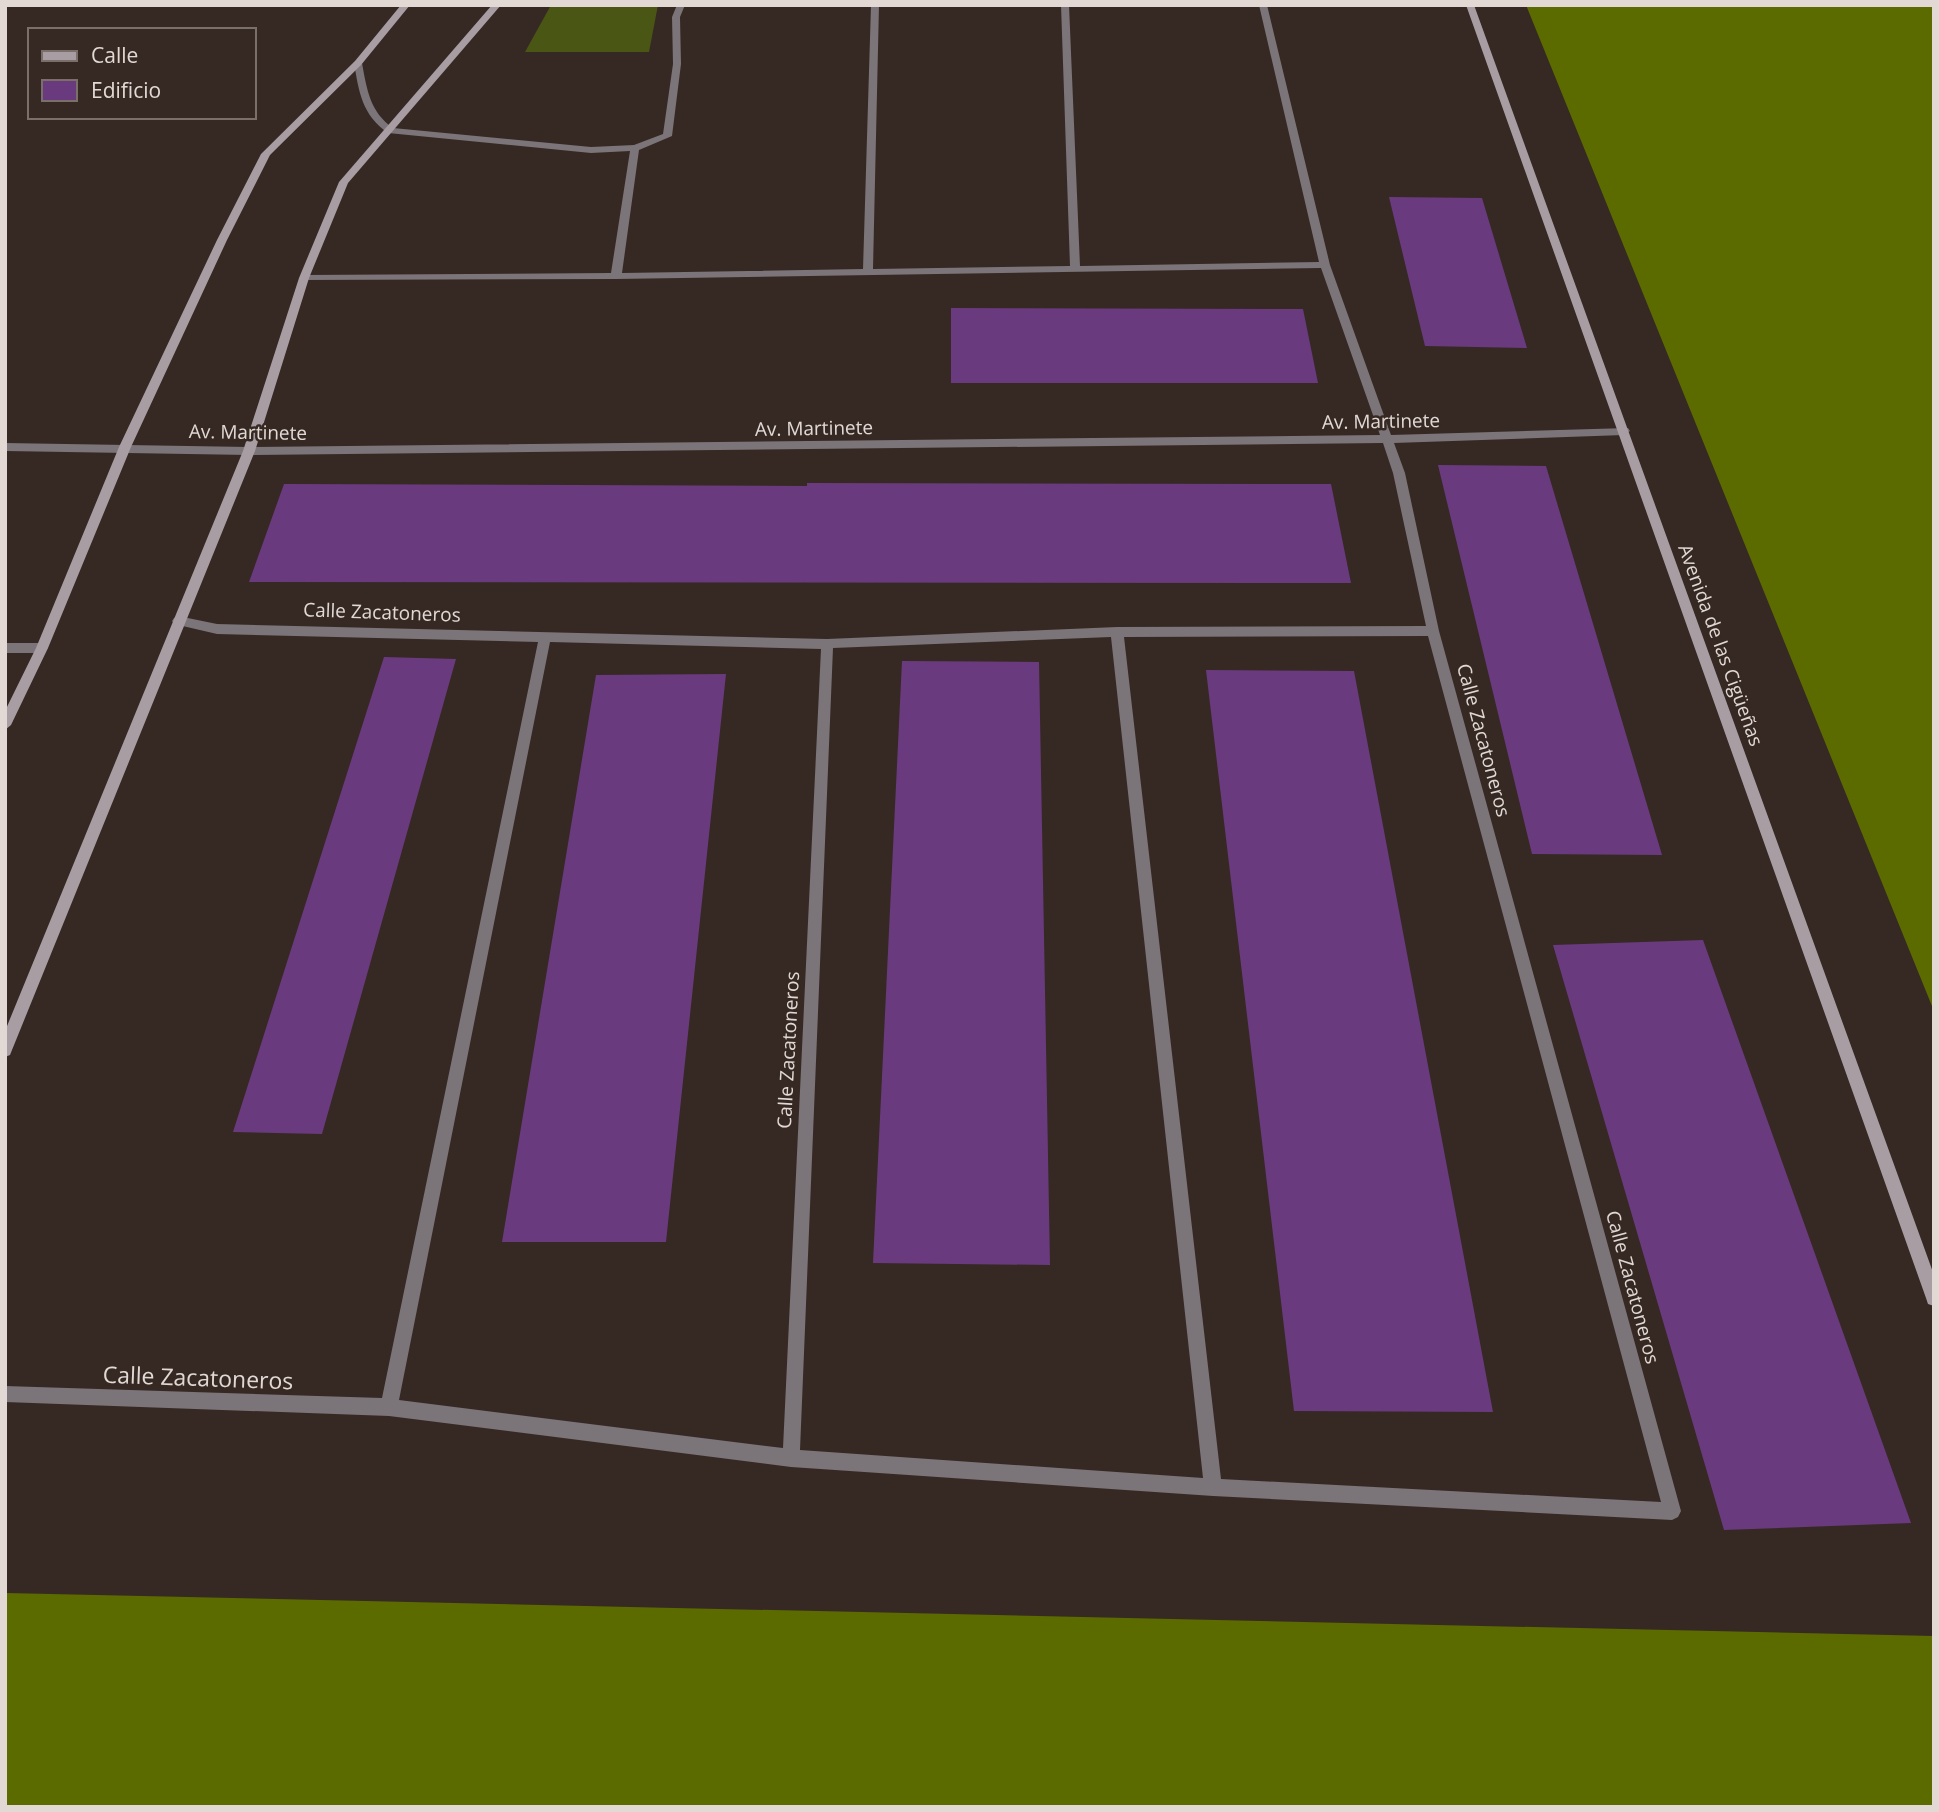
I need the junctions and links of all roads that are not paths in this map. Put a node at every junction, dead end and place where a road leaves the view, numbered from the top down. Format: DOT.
graph roads {
  1 [pos="406,5"];
  2 [pos="498,5"];
  3 [pos="681,5"];
  4 [pos="874,5"];
  5 [pos="1065,5"];
  6 [pos="1263,5"];
  7 [pos="1470,5"];
  8 [pos="358,63"];
  9 [pos="391,131"];
  10 [pos="635,148"];
  11 [pos="1325,265"];
  12 [pos="1075,268"];
  13 [pos="868,273"];
  14 [pos="616,276"];
  15 [pos="304,278"];
  16 [pos="1624,432"];
  17 [pos="1388,439"];
  18 [pos="5,447"];
  19 [pos="125,447"];
  20 [pos="249,451"];
  21 [pos="178,621"];
  22 [pos="1433,631"];
  23 [pos="1116,632"];
  24 [pos="545,638"];
  25 [pos="827,644"];
  26 [pos="5,648"];
  27 [pos="42,648"];
  28 [pos="5,725"];
  29 [pos="5,1050"];
  30 [pos="1934,1298"];
  31 [pos="5,1394"];
  32 [pos="389,1407"];
  33 [pos="791,1458"];
  34 [pos="1213,1487"];
  1 -- 8 [label="street"];
  2 -- 9 [label="street"];
  3 -- 10 [label="street"];
  4 -- 13 [label="street"];
  5 -- 12 [label="street"];
  6 -- 11 [label="street, Calle Zacatoneros"];
  7 -- 16 [label="street, Avenida de las Cigüeñas"];
  8 -- 9 [label="street"];
  8 -- 19 [label="street"];
  9 -- 10 [label="street"];
  9 -- 15 [label="street"];
  10 -- 14 [label="street"];
  11 -- 12 [label="street"];
  11 -- 17 [label="street, Calle Zacatoneros"];
  12 -- 13 [label="street"];
  13 -- 14 [label="street"];
  14 -- 15 [label="street"];
  15 -- 20 [label="street"];
  16 -- 17 [label="street, Av. Martinete"];
  16 -- 30 [label="street, Avenida de las Cigüeñas"];
  17 -- 20 [label="street, Av. Martinete"];
  17 -- 22 [label="street, Calle Zacatoneros"];
  18 -- 19 [label="street, Av. Martinete"];
  19 -- 20 [label="street, Av. Martinete"];
  19 -- 27 [label="street"];
  20 -- 21 [label="street"];
  21 -- 24 [label="street, Calle Zacatoneros"];
  21 -- 29 [label="street"];
  22 -- 23 [label="street, Calle Zacatoneros"];
  22 -- 34 [label="street, Calle Zacatoneros"];
  23 -- 25 [label="street, Calle Zacatoneros"];
  23 -- 34 [label="street"];
  24 -- 25 [label="street, Calle Zacatoneros"];
  24 -- 32 [label="street"];
  25 -- 33 [label="street, Calle Zacatoneros"];
  26 -- 27 [label="street"];
  27 -- 28 [label="street"];
  31 -- 32 [label="street, Calle Zacatoneros"];
  32 -- 33 [label="street, Calle Zacatoneros"];
  33 -- 34 [label="street, Calle Zacatoneros"];
}
